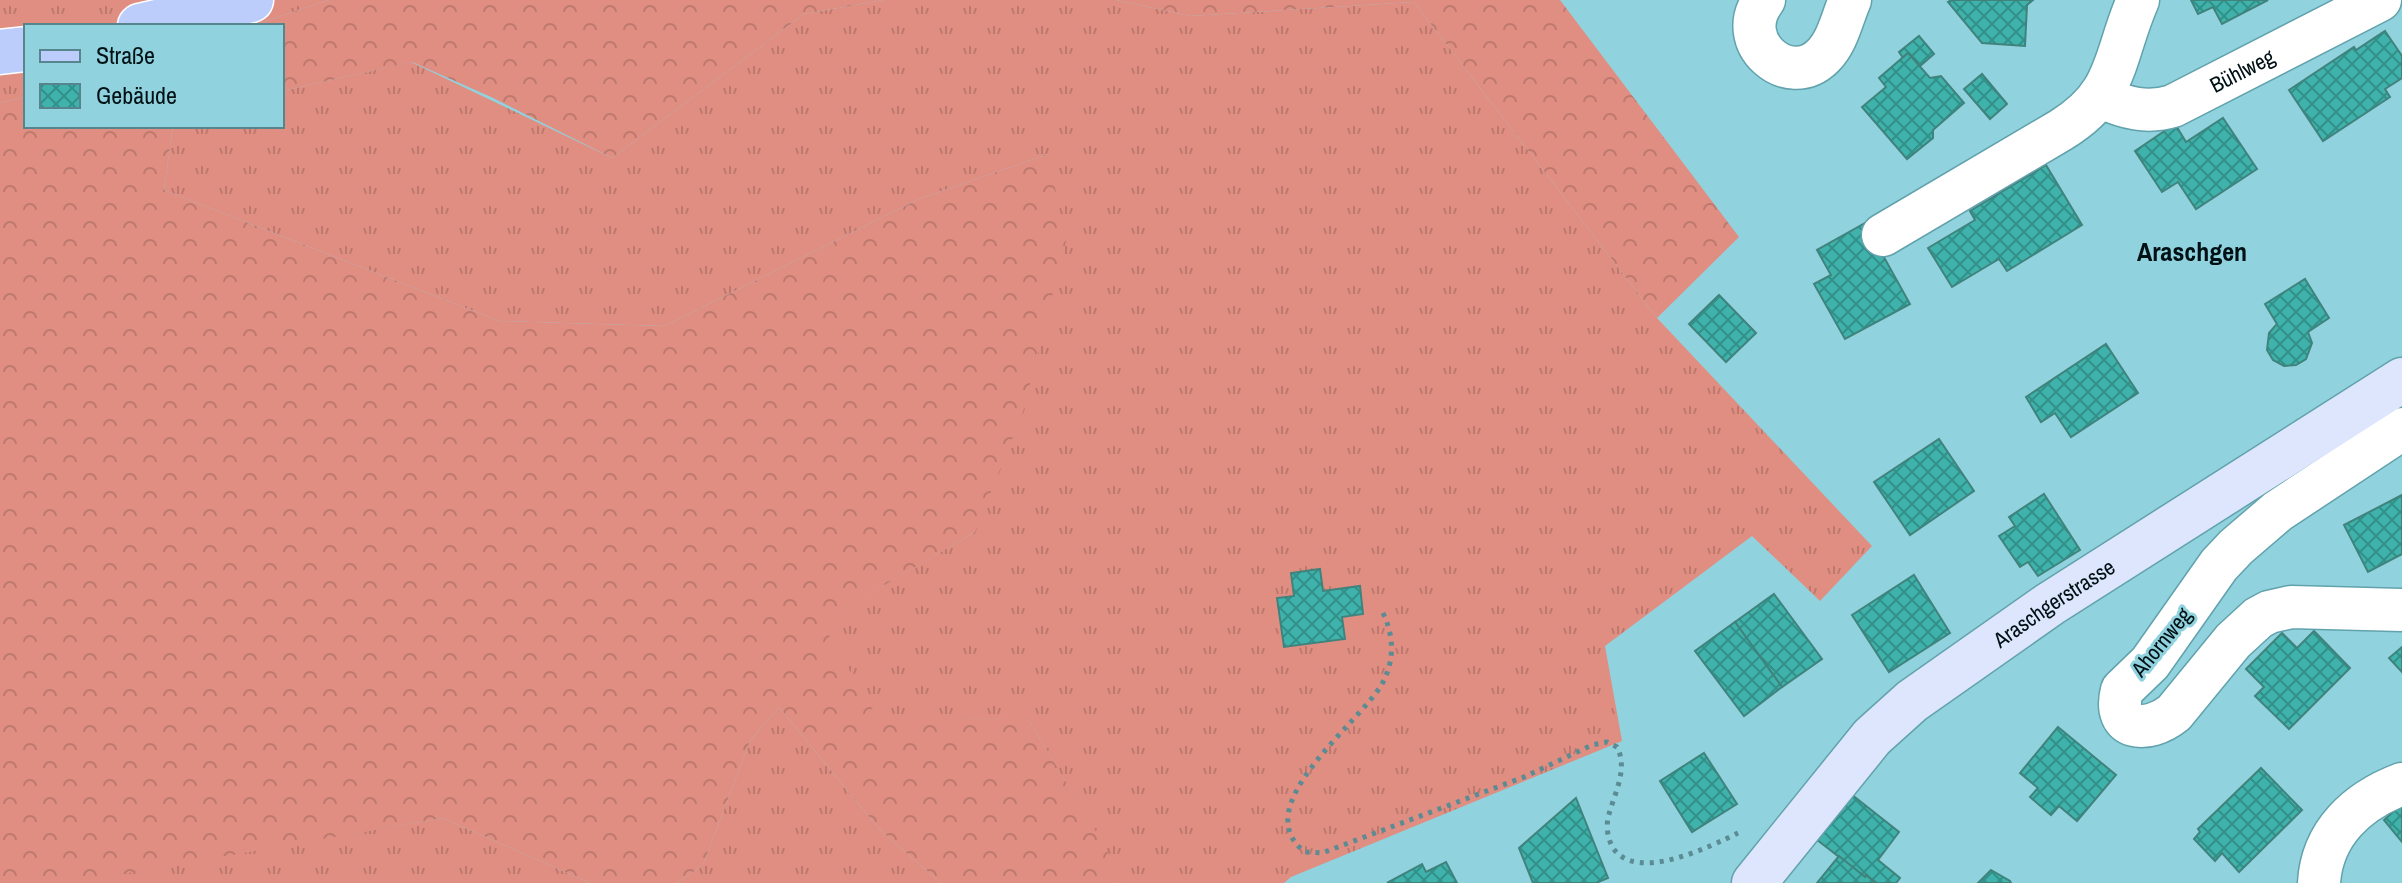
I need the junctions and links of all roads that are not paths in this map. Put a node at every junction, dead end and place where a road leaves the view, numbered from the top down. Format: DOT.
graph roads {
  1 [pos="251,0"];
  2 [pos="1764,0"];
  3 [pos="1850,0"];
  4 [pos="2138,0"];
  5 [pos="2380,0"];
  6 [pos="149,24"];
  7 [pos="24,49"];
  8 [pos="0,52"];
  9 [pos="2101,97"];
  10 [pos="1883,235"];
  11 [pos="2402,380"];
  12 [pos="2402,429"];
  13 [pos="2402,610"];
  14 [pos="2402,784"];
  15 [pos="1754,883"];
  16 [pos="2319,883"];
  1 -- 6 [label="main road"];
  2 -- 3 [label="street"];
  4 -- 9 [label="street"];
  5 -- 9 [label="street, Bühlweg"];
  7 -- 8 [label="main road"];
  9 -- 10 [label="street"];
  11 -- 15 [label="street, Araschgerstrasse"];
  12 -- 13 [label="street, Ahornweg"];
  14 -- 16 [label="street"];
}
